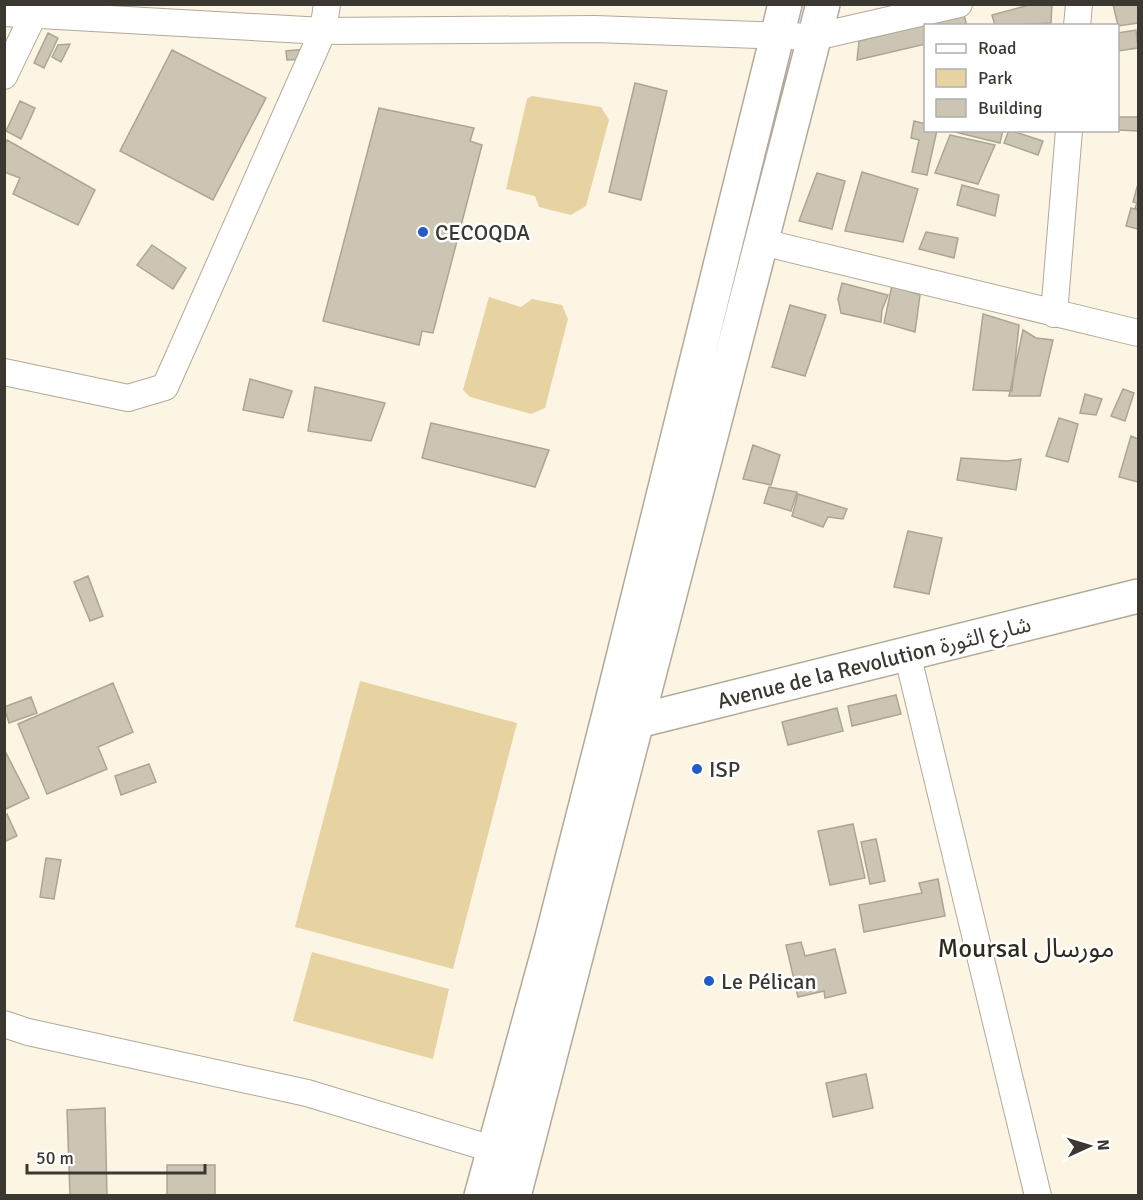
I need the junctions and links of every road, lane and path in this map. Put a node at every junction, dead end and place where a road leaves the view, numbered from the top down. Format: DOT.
graph roads {
  1 [pos="327,4"];
  2 [pos="785,4"];
  3 [pos="823,4"];
  4 [pos="959,4"];
  5 [pos="1079,4"];
  6 [pos="4,13"];
  7 [pos="34,14"];
  8 [pos="1077,24"];
  9 [pos="323,31"];
  10 [pos="777,37"];
  11 [pos="815,37"];
  12 [pos="4,76"];
  13 [pos="1069,132"];
  14 [pos="762,242"];
  15 [pos="1054,314"];
  16 [pos="1138,333"];
  17 [pos="4,372"];
  18 [pos="1138,596"];
  19 [pos="907,653"];
  20 [pos="623,720"];
  21 [pos="4,1024"];
  22 [pos="507,1153"];
  23 [pos="481,1196"];
  24 [pos="513,1196"];
  25 [pos="1038,1196"];
  1 -- 9 [label="street"];
  2 -- 10 [label="main road"];
  3 -- 11 [label="main road"];
  4 -- 11 [label="street"];
  5 -- 8 [label="street"];
  6 -- 7 [label="street"];
  7 -- 9 [label="street"];
  7 -- 12 [label="street"];
  9 -- 10 [label="street"];
  9 -- 17 [label="street"];
  10 -- 11 [label="street"];
  10 -- 20 [label="main road"];
  11 -- 14 [label="main road"];
  13 -- 15 [label="street"];
  14 -- 15 [label="street"];
  14 -- 20 [label="main road"];
  15 -- 16 [label="street"];
  18 -- 19 [label="main road, Avenue de la Revolution شارع الثورة"];
  19 -- 20 [label="main road, Avenue de la Revolution شارع الثورة"];
  19 -- 25 [label="street"];
  20 -- 22 [label="main road"];
  21 -- 22 [label="street"];
  22 -- 23 [label="main road"];
  22 -- 24 [label="main road"];
}
